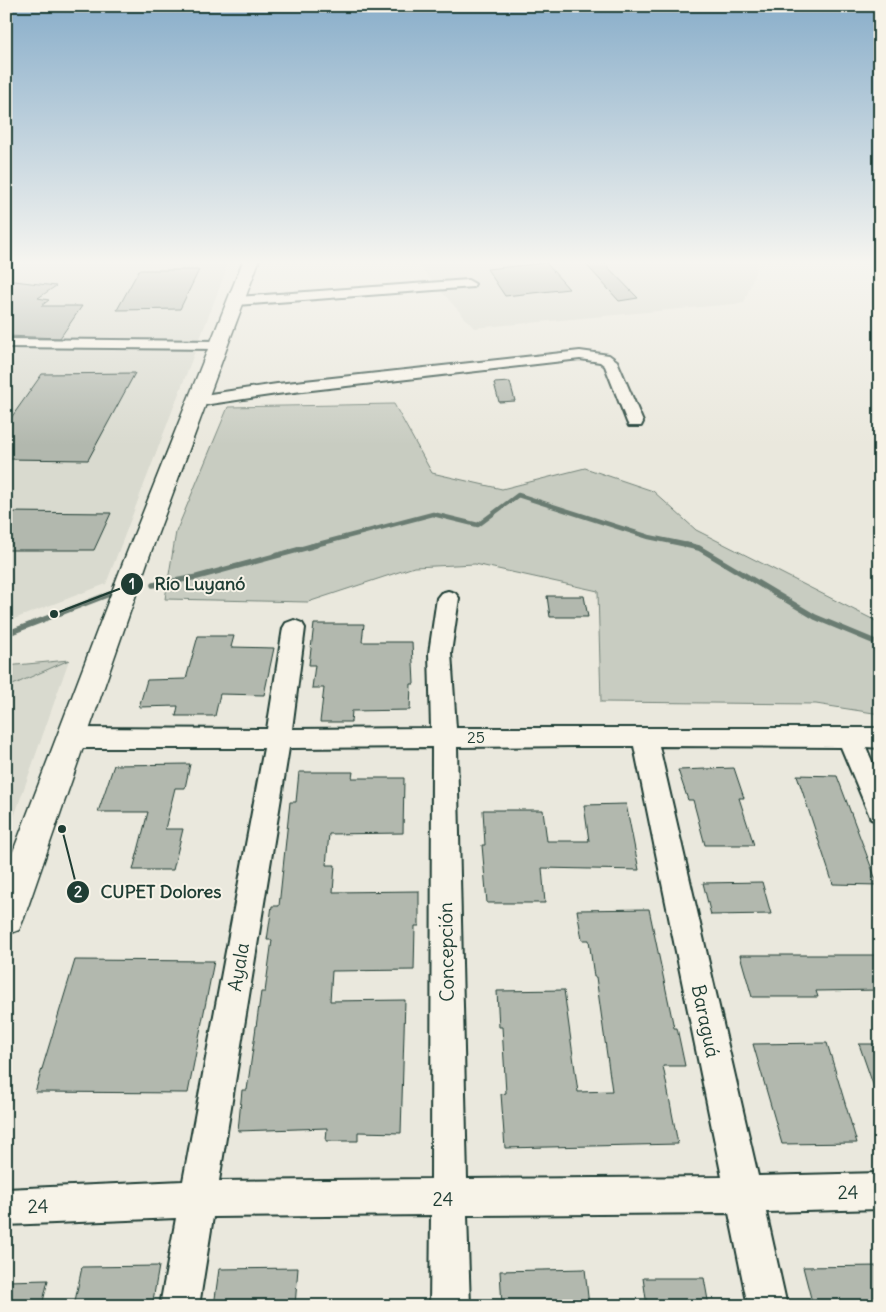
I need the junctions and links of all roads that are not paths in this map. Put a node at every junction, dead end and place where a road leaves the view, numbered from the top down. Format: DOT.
graph roads {
  1 [pos="228,322"];
  2 [pos="6,343"];
  3 [pos="219,345"];
  4 [pos="197,401"];
  5 [pos="635,422"];
  6 [pos="448,598"];
  7 [pos="294,628"];
  8 [pos="644,736"];
  9 [pos="73,738"];
  10 [pos="444,738"];
  11 [pos="849,738"];
  12 [pos="880,738"];
  13 [pos="278,740"];
  14 [pos="880,811"];
  15 [pos="6,918"];
  16 [pos="880,1191"];
  17 [pos="744,1195"];
  18 [pos="449,1199"];
  19 [pos="197,1200"];
  20 [pos="6,1207"];
  21 [pos="179,1306"];
  22 [pos="450,1306"];
  23 [pos="768,1306"];
  1 -- 3 [label="main road"];
  2 -- 3 [label="street"];
  3 -- 4 [label="main road"];
  4 -- 5 [label="street"];
  4 -- 9 [label="main road"];
  6 -- 10 [label="street, Concepción"];
  7 -- 13 [label="street, Ayala"];
  8 -- 10 [label="street, 25"];
  8 -- 11 [label="street, 25"];
  8 -- 17 [label="street, Baraguá"];
  9 -- 13 [label="street, 25"];
  9 -- 15 [label="main road"];
  10 -- 13 [label="street, 25"];
  10 -- 18 [label="street, Concepción"];
  11 -- 12 [label="street, 25"];
  11 -- 14 [label="street"];
  13 -- 19 [label="street, Ayala"];
  16 -- 17 [label="street, 24"];
  17 -- 18 [label="street, 24"];
  17 -- 23 [label="street, Baraguá"];
  18 -- 19 [label="street, 24"];
  18 -- 22 [label="street, Concepción"];
  19 -- 20 [label="street, 24"];
  19 -- 21 [label="street, Ayala"];
}
